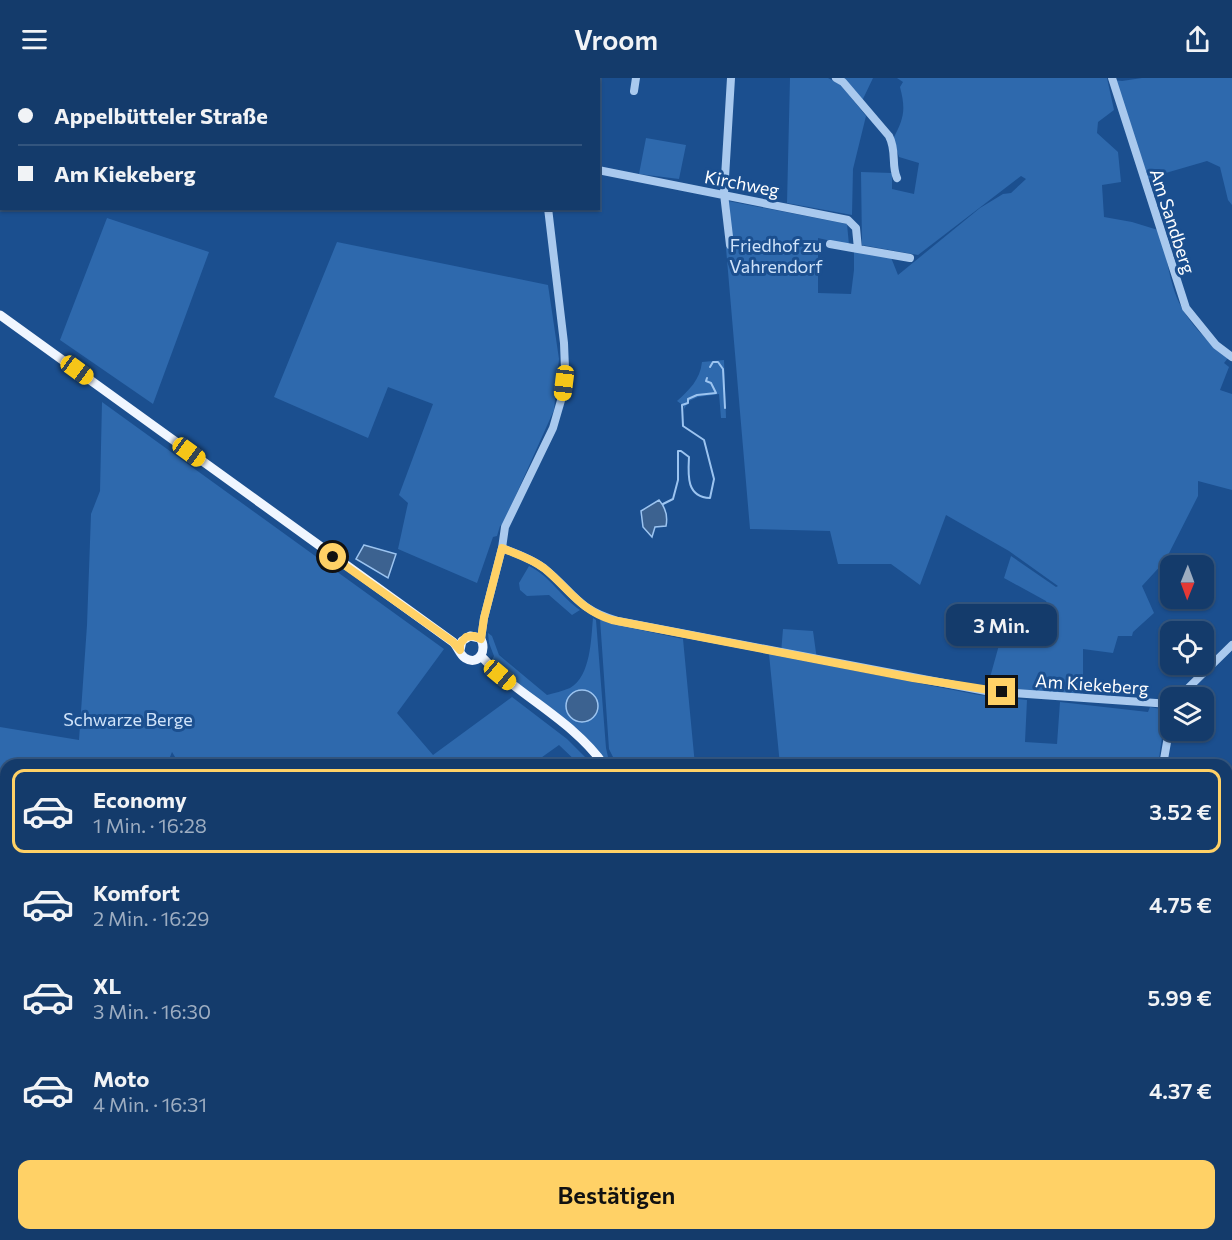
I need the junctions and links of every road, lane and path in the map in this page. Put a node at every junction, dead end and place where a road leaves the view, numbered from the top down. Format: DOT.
graph roads {
  1 [pos="636,78"];
  2 [pos="731,78"];
  3 [pos="836,78"];
  4 [pos="1112,78"];
  5 [pos="634,90"];
  6 [pos="600,170"];
  7 [pos="897,178"];
  8 [pos="724,194"];
  9 [pos="548,210"];
  10 [pos="830,244"];
  11 [pos="730,245"];
  12 [pos="858,249"];
  13 [pos="910,258"];
  14 [pos="3,315"];
  15 [pos="1232,357"];
  16 [pos="502,548"];
  17 [pos="484,618"];
  18 [pos="426,624"];
  19 [pos="468,636"];
  20 [pos="481,639"];
  21 [pos="1232,645"];
  22 [pos="460,650"];
  23 [pos="481,657"];
  24 [pos="1189,687"];
  25 [pos="1160,703"];
  26 [pos="1167,741"];
  27 [pos="599,759"];
  28 [pos="1164,759"];
  1 -- 5 [label="street"];
  2 -- 8 [label="street"];
  3 -- 7 [label="street"];
  4 -- 15 [label="street, Am Sandberg"];
  6 -- 8 [label="street, Kirchweg"];
  8 -- 11 [label="street"];
  8 -- 12 [label="street, Kirchweg"];
  9 -- 16 [label="street"];
  10 -- 12 [label="street"];
  12 -- 13 [label="street"];
  14 -- 18 [label="main road"];
  16 -- 17 [label="street"];
  16 -- 25 [label="street, Am Kiekeberg"];
  17 -- 19 [label="street"];
  17 -- 20 [label="street"];
  18 -- 19 [label="main road"];
  18 -- 22 [label="main road"];
  19 -- 20 [label="main road"];
  19 -- 22 [label="main road"];
  20 -- 23 [label="main road"];
  21 -- 24 [label="street"];
  22 -- 23 [label="main road"];
  23 -- 27 [label="main road"];
  26 -- 28 [label="street"];
}
